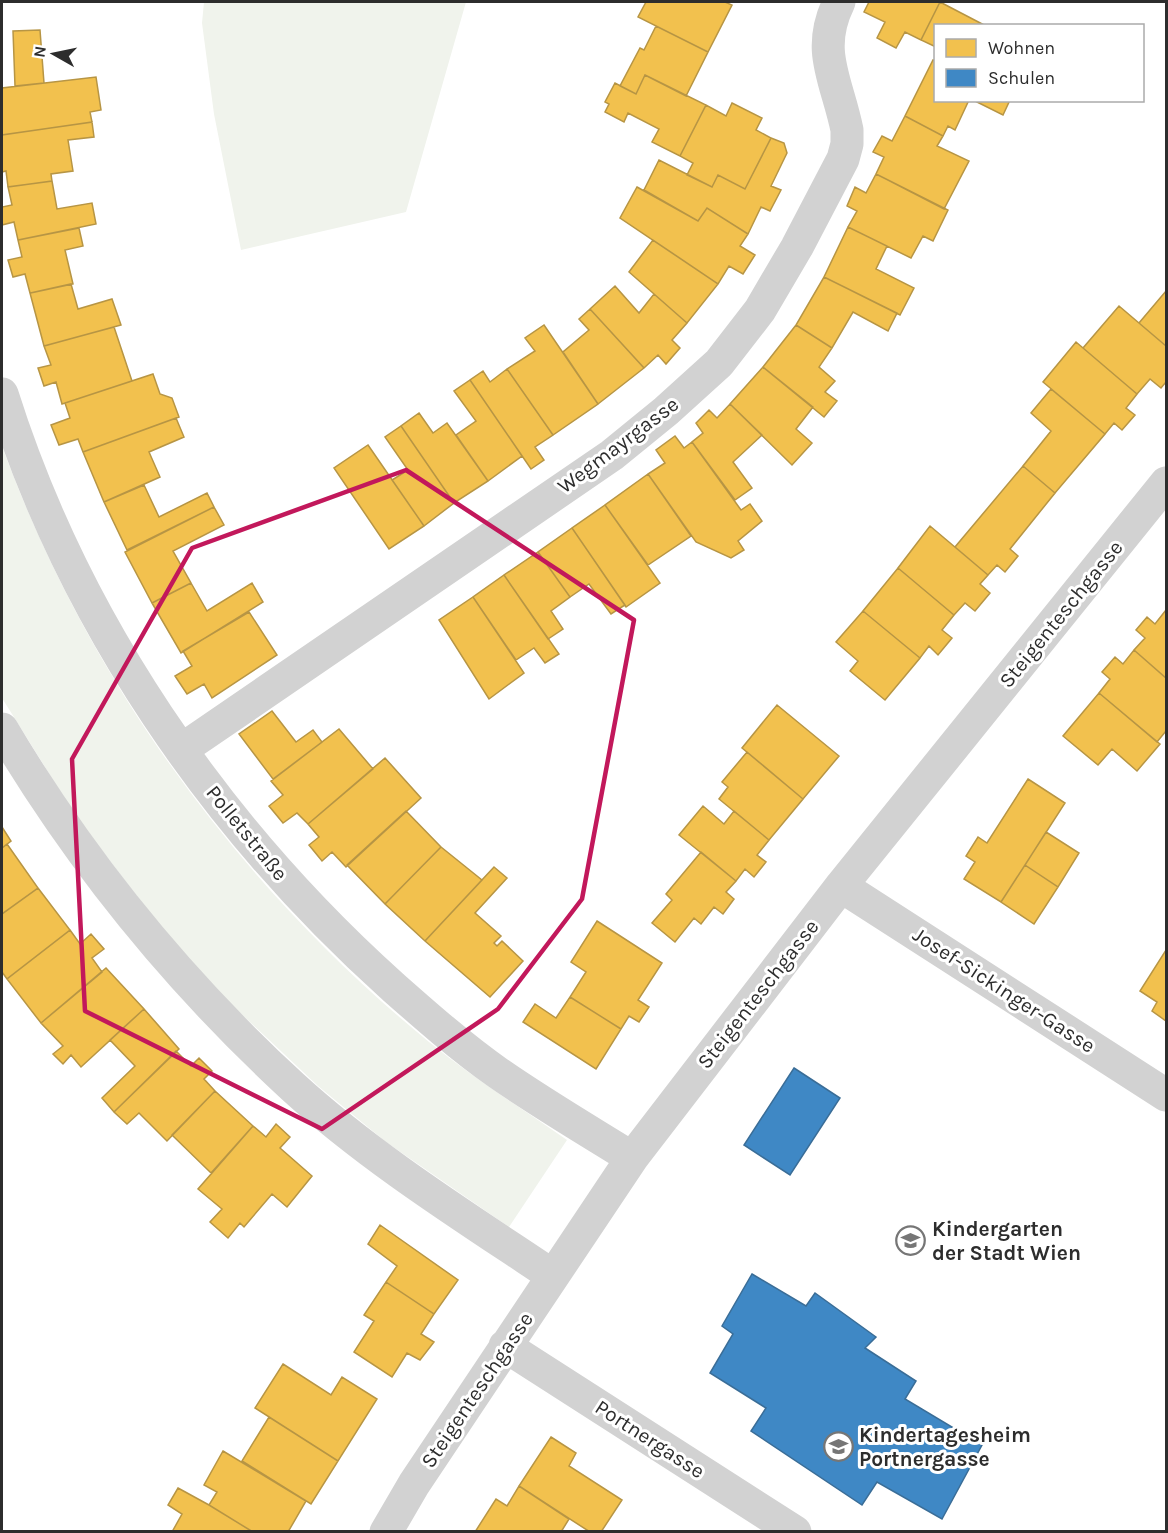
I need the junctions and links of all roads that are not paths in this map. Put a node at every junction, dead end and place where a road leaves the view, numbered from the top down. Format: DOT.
graph roads {
  1 [pos="839,2"];
  2 [pos="2,394"];
  3 [pos="1167,483"];
  4 [pos="2,729"];
  5 [pos="181,750"];
  6 [pos="841,886"];
  7 [pos="1167,1095"];
  8 [pos="632,1158"];
  9 [pos="553,1276"];
  10 [pos="505,1346"];
  11 [pos="386,1532"];
  12 [pos="795,1532"];
  1 -- 5 [label="street, Wegmayrgasse"];
  2 -- 5 [label="street, Polletstraße"];
  3 -- 6 [label="street, Steigenteschgasse"];
  4 -- 9 [label="street"];
  5 -- 8 [label="street, Polletstraße"];
  6 -- 7 [label="street, Josef-Sickinger-Gasse"];
  6 -- 8 [label="street, Steigenteschgasse"];
  8 -- 9 [label="street, Steigenteschgasse"];
  9 -- 10 [label="street, Steigenteschgasse"];
  10 -- 11 [label="street, Steigenteschgasse"];
  10 -- 12 [label="street, Portnergasse"];
}
